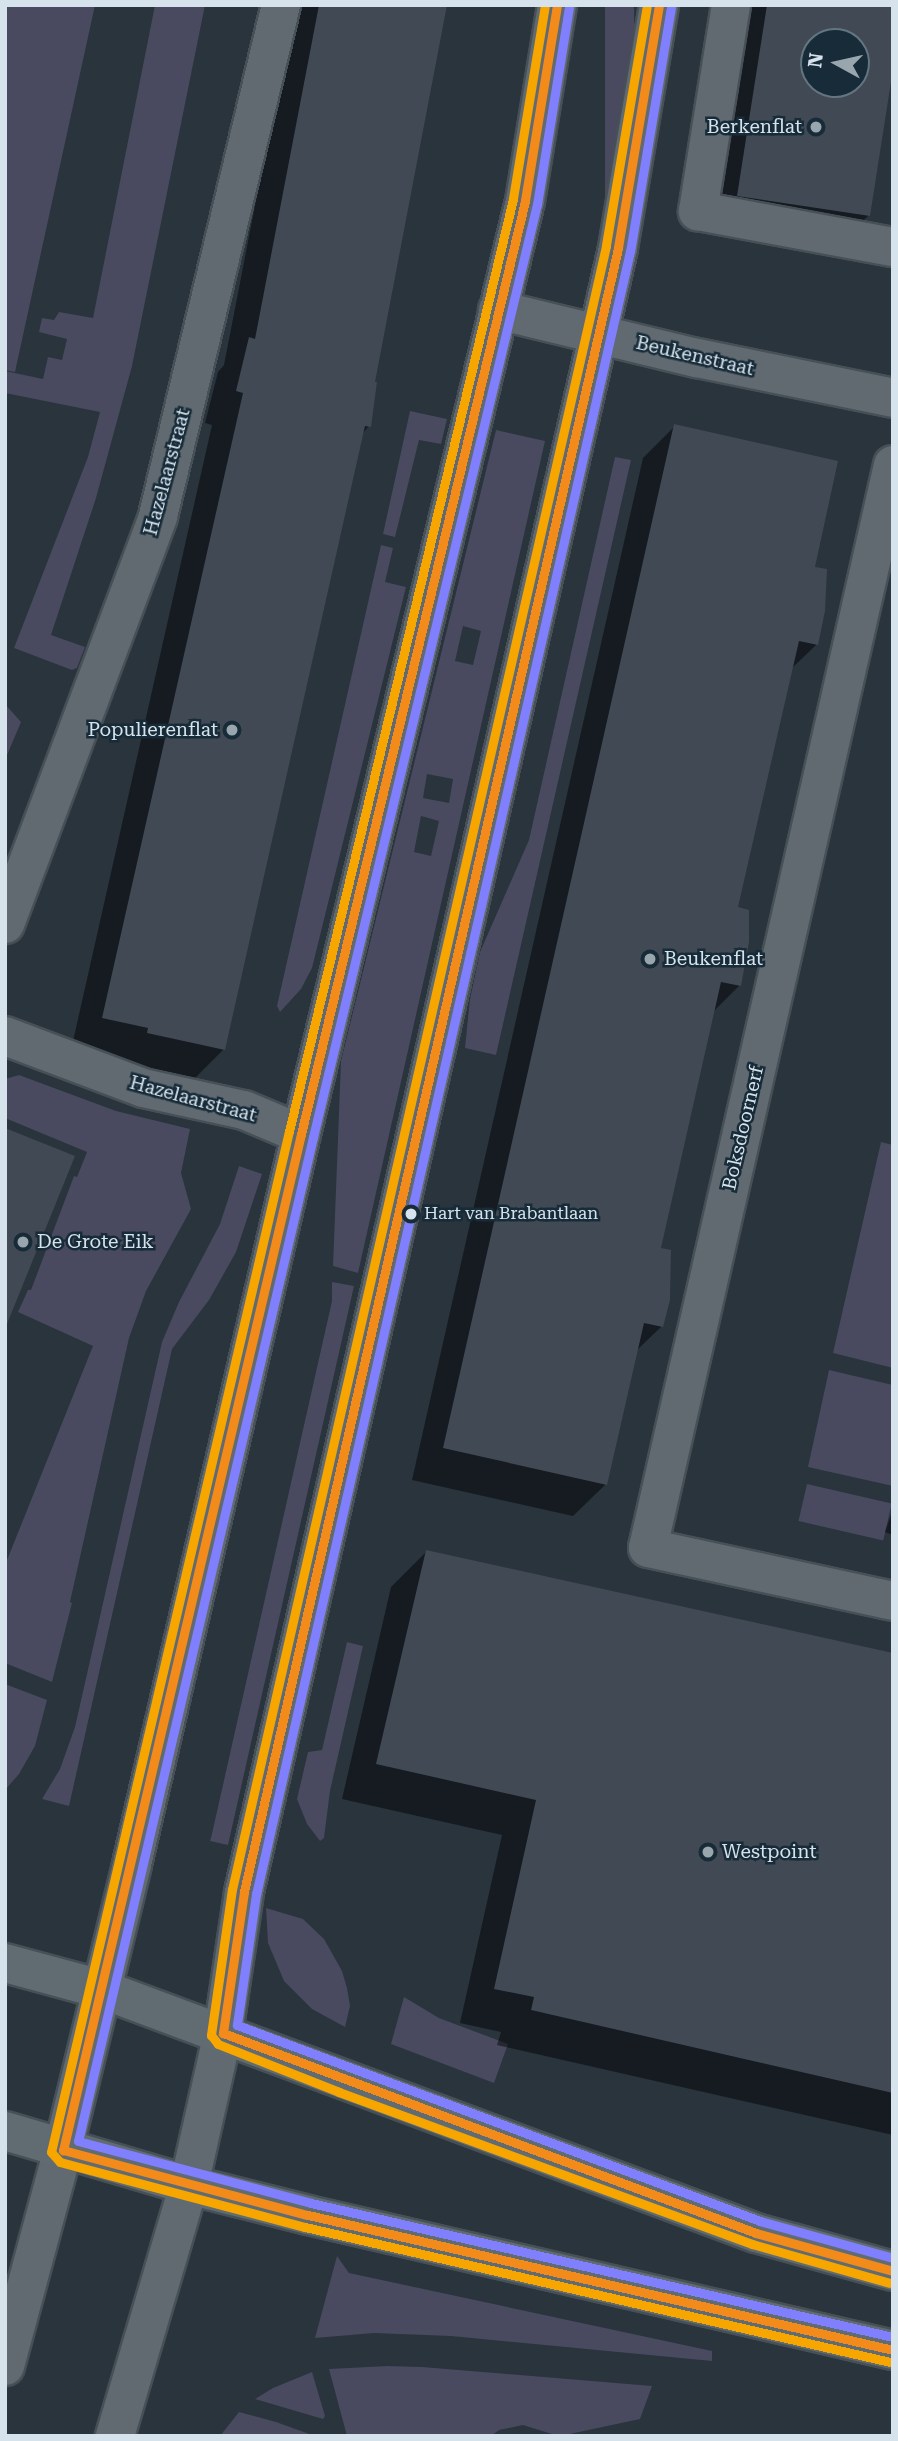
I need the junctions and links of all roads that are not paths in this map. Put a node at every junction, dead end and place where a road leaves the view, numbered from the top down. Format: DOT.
graph roads {
  1 [pos="281,5"];
  2 [pos="557,5"];
  3 [pos="659,5"];
  4 [pos="731,5"];
  5 [pos="893,247"];
  6 [pos="498,310"];
  7 [pos="597,334"];
  8 [pos="893,398"];
  9 [pos="893,465"];
  10 [pos="5,924"];
  11 [pos="5,1036"];
  12 [pos="301,1134"];
  13 [pos="893,1601"];
  14 [pos="5,1963"];
  15 [pos="101,1989"];
  16 [pos="223,2033"];
  17 [pos="5,2131"];
  18 [pos="63,2150"];
  19 [pos="189,2185"];
  20 [pos="893,2271"];
  21 [pos="893,2350"];
  22 [pos="5,2366"];
  23 [pos="115,2436"];
  1 -- 10 [label="street, Hazelaarstraat"];
  2 -- 6 [label="street"];
  3 -- 7 [label="street"];
  4 -- 5 [label="street"];
  6 -- 7 [label="street, Beukenstraat"];
  6 -- 12 [label="street"];
  7 -- 8 [label="street, Beukenstraat"];
  7 -- 16 [label="street"];
  9 -- 13 [label="street, Boksdoornerf"];
  11 -- 12 [label="street, Hazelaarstraat"];
  12 -- 15 [label="street"];
  14 -- 15 [label="main road"];
  15 -- 16 [label="main road"];
  15 -- 18 [label="street"];
  16 -- 19 [label="street"];
  16 -- 20 [label="main road"];
  17 -- 18 [label="main road"];
  18 -- 19 [label="main road"];
  18 -- 22 [label="street"];
  19 -- 21 [label="main road"];
  19 -- 23 [label="street"];
}
